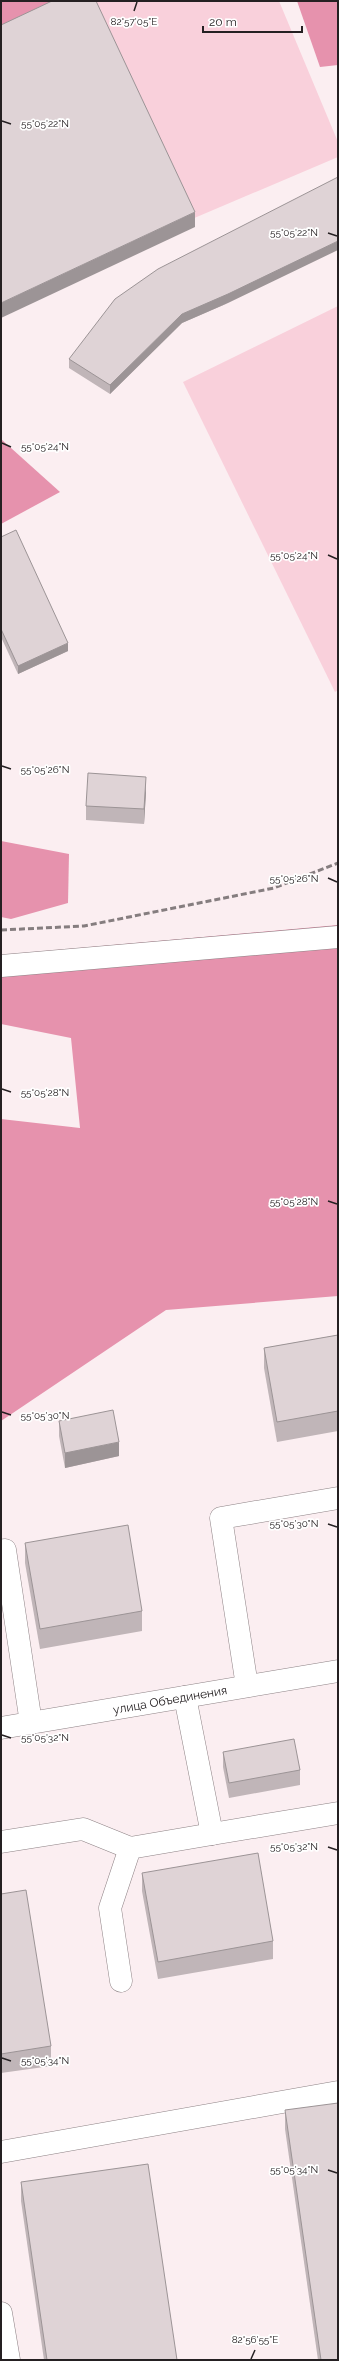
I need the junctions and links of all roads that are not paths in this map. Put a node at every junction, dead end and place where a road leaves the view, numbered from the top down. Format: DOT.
graph roads {
  1 [pos="338,937"];
  2 [pos="1,966"];
  3 [pos="338,1498"];
  4 [pos="1,1551"];
  5 [pos="338,1671"];
  6 [pos="247,1686"];
  7 [pos="185,1697"];
  8 [pos="31,1723"];
  9 [pos="1,1728"];
  10 [pos="338,1813"];
  11 [pos="212,1834"];
  12 [pos="1,1842"];
  13 [pos="130,1848"];
  14 [pos="121,1981"];
  15 [pos="338,2092"];
  16 [pos="1,2152"];
  17 [pos="1,2313"];
  18 [pos="9,2360"];
  1 -- 2 [label="main road"];
  3 -- 6 [label="main road"];
  4 -- 8 [label="main road"];
  5 -- 6 [label="main road, улица Объединения"];
  6 -- 7 [label="main road, улица Объединения"];
  7 -- 8 [label="main road, улица Объединения"];
  7 -- 11 [label="main road"];
  8 -- 9 [label="main road, улица Объединения"];
  10 -- 11 [label="main road"];
  11 -- 13 [label="main road"];
  12 -- 13 [label="main road"];
  13 -- 14 [label="main road"];
  15 -- 16 [label="main road"];
  17 -- 18 [label="main road"];
}
